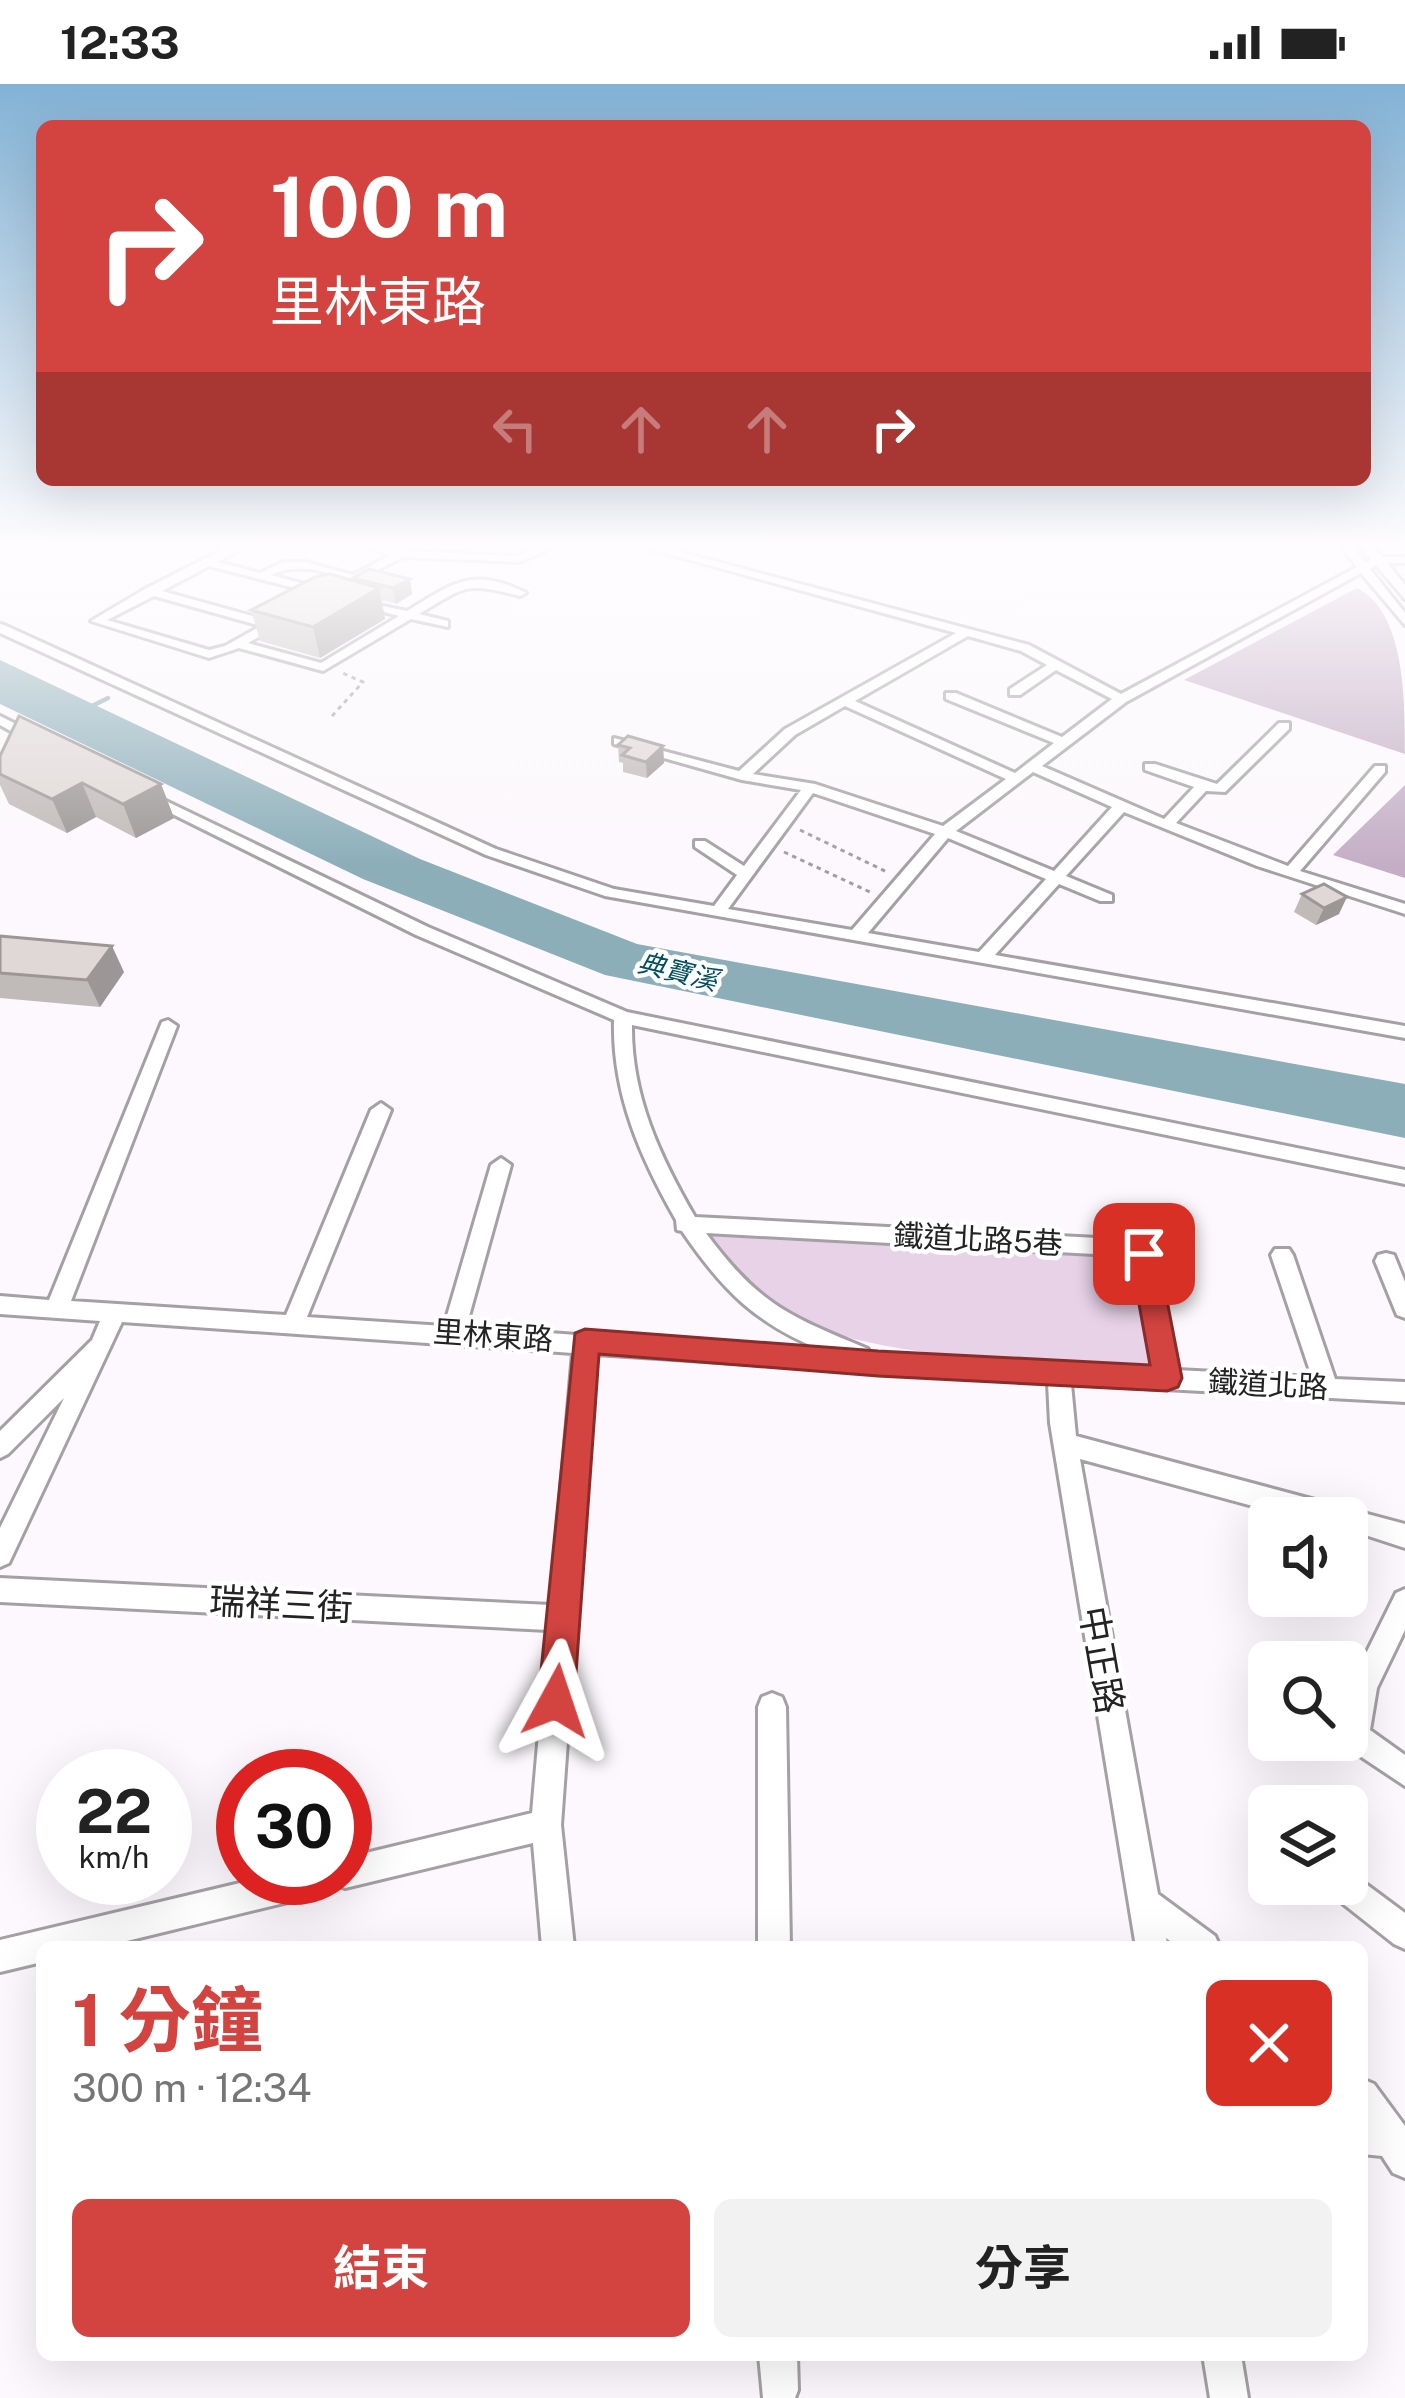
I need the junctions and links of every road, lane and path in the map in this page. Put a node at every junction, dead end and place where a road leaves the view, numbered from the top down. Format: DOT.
graph roads {
  1 [pos="48,650"];
  2 [pos="192,650"];
  3 [pos="225,650"];
  4 [pos="260,650"];
  5 [pos="350,650"];
  6 [pos="936,650"];
  7 [pos="1029,650"];
  8 [pos="1211,650"];
  9 [pos="1055,665"];
  10 [pos="322,667"];
  11 [pos="1015,692"];
  12 [pos="951,696"];
  13 [pos="1120,699"];
  14 [pos="847,702"];
  15 [pos="332,716"];
  16 [pos="0,720"];
  17 [pos="1284,725"];
  18 [pos="619,741"];
  19 [pos="1063,742"];
  20 [pos="57,751"];
  21 [pos="1030,766"];
  22 [pos="1150,767"];
  23 [pos="1380,769"];
  24 [pos="742,776"];
  25 [pos="1015,778"];
  26 [pos="1203,786"];
  27 [pos="810,787"];
  28 [pos="134,789"];
  29 [pos="1120,807"];
  30 [pos="784,822"];
  31 [pos="1166,825"];
  32 [pos="945,832"];
  33 [pos="700,844"];
  34 [pos="768,844"];
  35 [pos="1292,872"];
  36 [pos="746,874"];
  37 [pos="904,880"];
  38 [pos="1057,880"];
  39 [pos="1106,898"];
  40 [pos="887,900"];
  41 [pos="1405,909"];
  42 [pos="720,910"];
  43 [pos="857,934"];
  44 [pos="984,957"];
  45 [pos="623,1017"];
  46 [pos="168,1026"];
  47 [pos="1405,1031"];
  48 [pos="381,1110"];
  49 [pos="501,1165"];
  50 [pos="1405,1178"];
  51 [pos="684,1224"];
  52 [pos="1282,1255"];
  53 [pos="1386,1262"];
  54 [pos="0,1305"];
  55 [pos="57,1307"];
  56 [pos="1405,1309"];
  57 [pos="115,1311"];
  58 [pos="294,1322"];
  59 [pos="453,1333"];
  60 [pos="585,1341"];
  61 [pos="101,1346"];
  62 [pos="878,1364"];
  63 [pos="1059,1372"];
  64 [pos="1167,1378"];
  65 [pos="1328,1388"];
  66 [pos="1405,1392"];
  67 [pos="1066,1444"];
  68 [pos="0,1447"];
  69 [pos="1254,1497"];
  70 [pos="1368,1525"];
  71 [pos="1405,1536"];
  72 [pos="0,1555"];
  73 [pos="0,1591"];
  74 [pos="1405,1603"];
  75 [pos="562,1618"];
  76 [pos="772,1707"];
  77 [pos="1405,1772"];
  78 [pos="546,1826"];
  79 [pos="372,1867"];
  80 [pos="1144,1902"];
  81 [pos="216,1904"];
  82 [pos="1368,1904"];
  83 [pos="1405,1933"];
  84 [pos="62,1941"];
  85 [pos="557,1941"];
  86 [pos="774,1941"];
  87 [pos="1151,1941"];
  88 [pos="1196,1941"];
  89 [pos="36,1947"];
  90 [pos="0,1956"];
  91 [pos="1368,2106"];
  92 [pos="1391,2146"];
  93 [pos="1223,2361"];
  94 [pos="1229,2398"];
  1 -- 42 [label="street"];
  2 -- 3 [label="street"];
  4 -- 10 [label="street"];
  5 -- 10 [label="street"];
  6 -- 14 [label="street"];
  7 -- 9 [label="street"];
  8 -- 13 [label="street"];
  9 -- 11 [label="street"];
  9 -- 13 [label="street"];
  10 -- 15 [label="path"];
  12 -- 19 [label="street"];
  13 -- 19 [label="street"];
  14 -- 24 [label="street"];
  14 -- 25 [label="street"];
  16 -- 20 [label="street"];
  17 -- 26 [label="street"];
  18 -- 24 [label="street"];
  19 -- 21 [label="street"];
  21 -- 25 [label="street"];
  21 -- 29 [label="street"];
  22 -- 26 [label="street"];
  23 -- 35 [label="street"];
  24 -- 27 [label="street"];
  25 -- 32 [label="street"];
  26 -- 31 [label="street"];
  27 -- 30 [label="street"];
  27 -- 32 [label="street"];
  28 -- 45 [label="street"];
  29 -- 31 [label="street"];
  29 -- 38 [label="street"];
  30 -- 34 [label="street"];
  30 -- 37 [label="path"];
  31 -- 35 [label="street"];
  32 -- 37 [label="street"];
  32 -- 38 [label="street"];
  33 -- 36 [label="street"];
  34 -- 36 [label="street"];
  34 -- 40 [label="path"];
  35 -- 41 [label="street"];
  36 -- 42 [label="street"];
  37 -- 40 [label="street"];
  38 -- 39 [label="street"];
  38 -- 44 [label="street"];
  40 -- 43 [label="street"];
  42 -- 43 [label="street"];
  43 -- 44 [label="street"];
  44 -- 47 [label="street"];
  45 -- 50 [label="street"];
  45 -- 51 [label="street"];
  46 -- 55 [label="street"];
  48 -- 58 [label="street"];
  49 -- 59 [label="street"];
  51 -- 62 [label="street"];
  51 -- 64 [label="street, 鐵道北路5巷"];
  52 -- 65 [label="street"];
  53 -- 56 [label="street"];
  54 -- 55 [label="street, 里林東路"];
  55 -- 57 [label="street, 里林東路"];
  57 -- 58 [label="street, 里林東路"];
  57 -- 61 [label="street"];
  58 -- 59 [label="street, 里林東路"];
  59 -- 60 [label="street, 里林東路"];
  60 -- 62 [label="street, 里林東路"];
  60 -- 75 [label="street"];
  61 -- 68 [label="street"];
  61 -- 72 [label="street"];
  62 -- 63 [label="street, 里林東路"];
  63 -- 64 [label="street, 鐵道北路"];
  63 -- 67 [label="street, 中正路"];
  64 -- 65 [label="street, 鐵道北路"];
  65 -- 66 [label="street, 鐵道北路"];
  67 -- 69 [label="street"];
  67 -- 80 [label="street, 中正路"];
  70 -- 71 [label="street"];
  73 -- 75 [label="street, 瑞祥三街"];
  74 -- 77 [label="street"];
  75 -- 78 [label="street"];
  76 -- 86 [label="street"];
  78 -- 79 [label="street"];
  78 -- 85 [label="street"];
  80 -- 87 [label="street, 中正路"];
  80 -- 88 [label="street"];
  81 -- 84 [label="street"];
  82 -- 83 [label="street"];
  89 -- 90 [label="street"];
  91 -- 92 [label="street"];
  93 -- 94 [label="street"];
}
